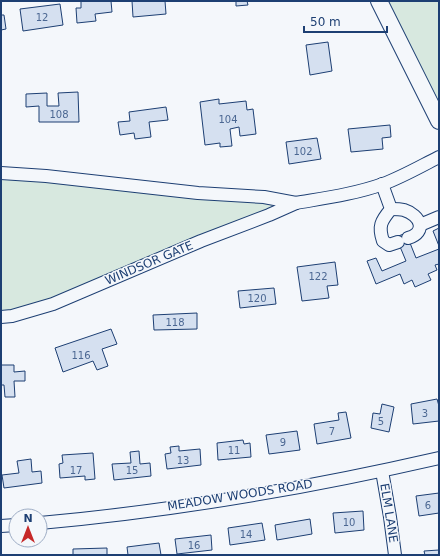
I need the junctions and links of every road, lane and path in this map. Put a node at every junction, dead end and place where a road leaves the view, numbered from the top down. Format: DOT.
graph roads {
  1 [pos="379,1"];
  2 [pos="439,121"];
  3 [pos="439,157"];
  4 [pos="1,173"];
  5 [pos="382,184"];
  6 [pos="296,203"];
  7 [pos="391,209"];
  8 [pos="439,217"];
  9 [pos="420,225"];
  10 [pos="1,317"];
  11 [pos="439,458"];
  12 [pos="382,471"];
  13 [pos="48,522"];
  14 [pos="395,555"];
  1 -- 2 [label="main road"];
  3 -- 5 [label="street, WINDSOR GATE"];
  4 -- 6 [label="street, WINDSOR GATE"];
  5 -- 6 [label="street, WINDSOR GATE"];
  5 -- 7 [label="street"];
  6 -- 10 [label="street, WINDSOR GATE"];
  7 -- 9 [label="street"];
  7 -- 9 [label="street"];
  8 -- 9 [label="street"];
  11 -- 12 [label="street, MEADOW WOODS ROAD"];
  12 -- 13 [label="street, MEADOW WOODS ROAD"];
  12 -- 14 [label="street, ELM LANE"];
}
